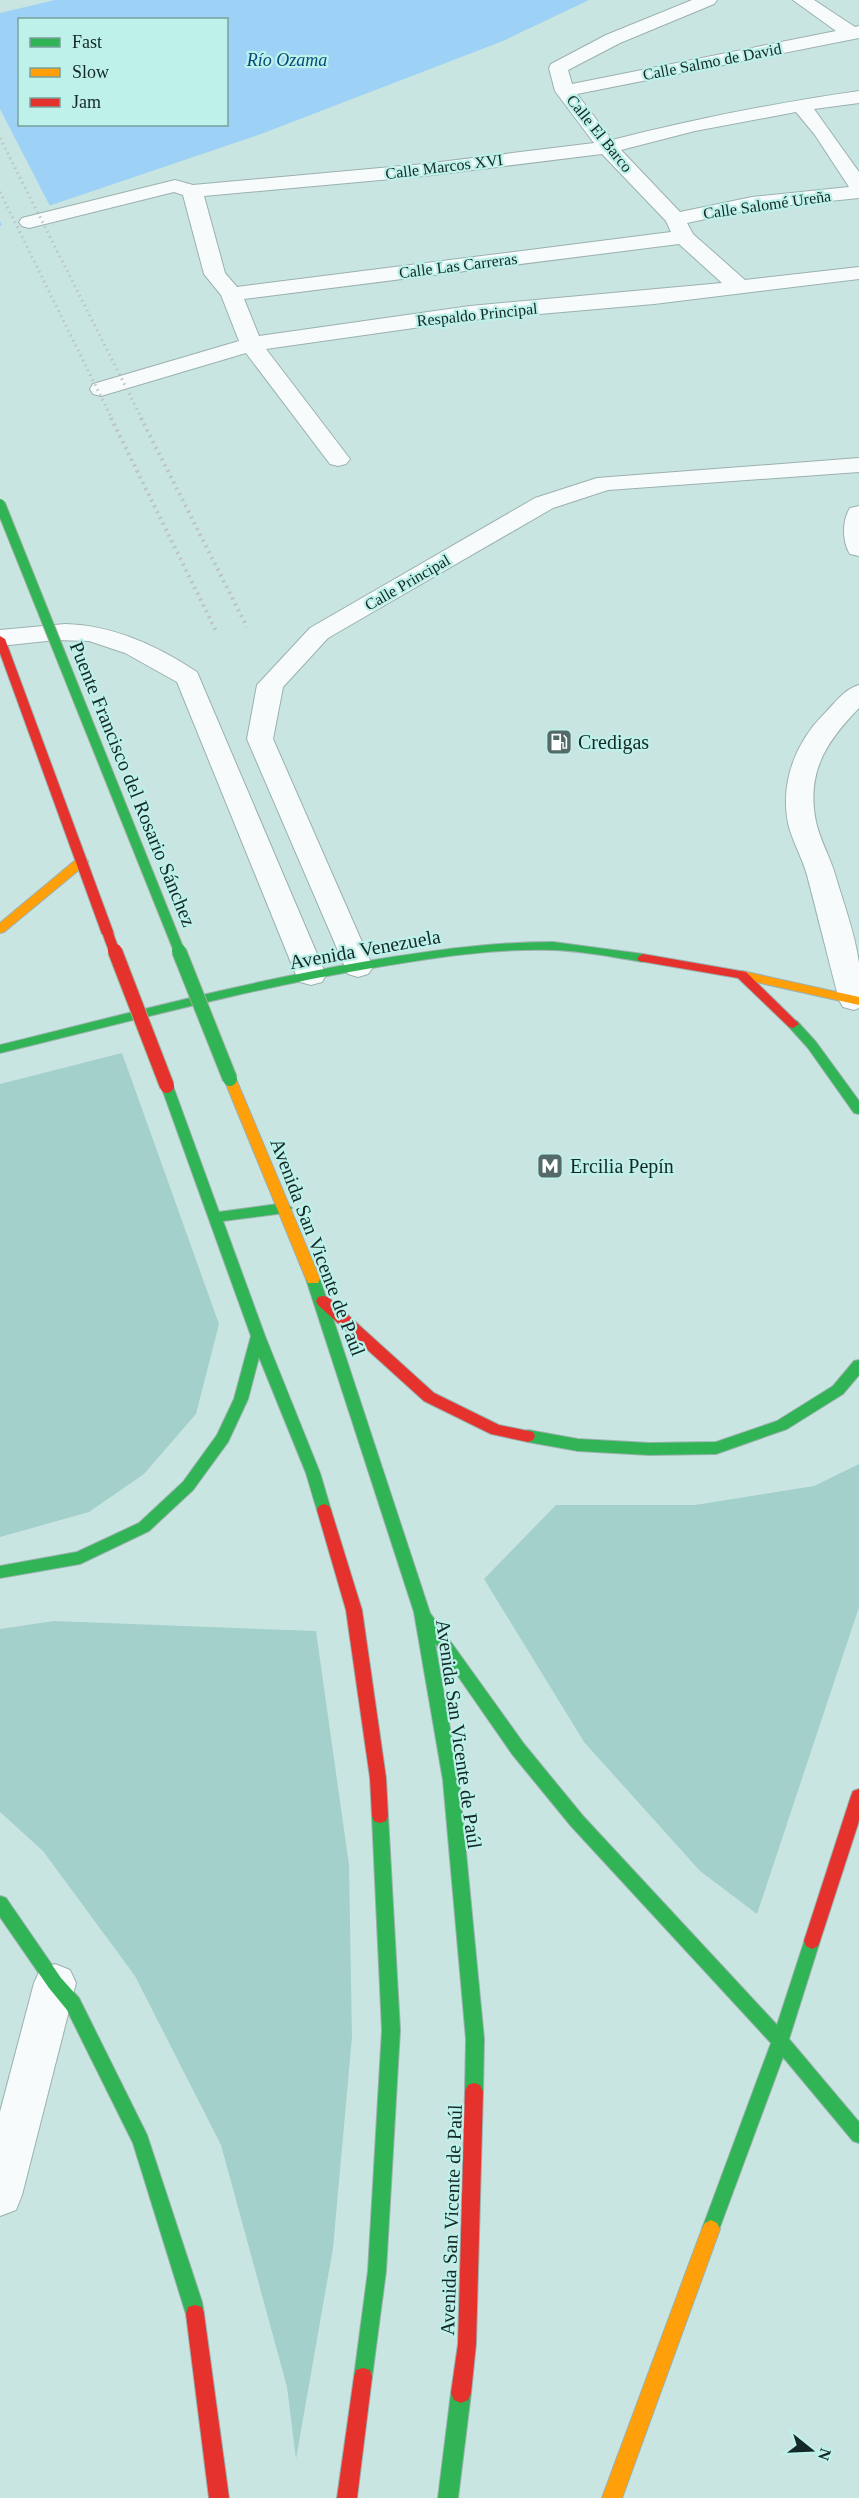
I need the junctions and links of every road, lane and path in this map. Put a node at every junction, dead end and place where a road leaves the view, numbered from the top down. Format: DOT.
graph roads {
  1 [pos="708,0"];
  2 [pos="802,0"];
  3 [pos="855,32"];
  4 [pos="565,91"];
  5 [pos="859,97"];
  6 [pos="801,105"];
  7 [pos="607,147"];
  8 [pos="859,187"];
  9 [pos="192,191"];
  10 [pos="859,192"];
  11 [pos="30,222"];
  12 [pos="679,228"];
  13 [pos="859,273"];
  14 [pos="739,286"];
  15 [pos="231,294"];
  16 [pos="251,344"];
  17 [pos="101,389"];
  18 [pos="338,459"];
  19 [pos="859,465"];
  20 [pos="0,504"];
  21 [pos="859,513"];
  22 [pos="859,549"];
  23 [pos="0,639"];
  24 [pos="859,693"];
  25 [pos="82,861"];
  26 [pos="0,929"];
  27 [pos="358,967"];
  28 [pos="311,975"];
  29 [pos="742,975"];
  30 [pos="857,1001"];
  31 [pos="0,1049"];
  32 [pos="230,1079"];
  33 [pos="859,1110"];
  34 [pos="285,1208"];
  35 [pos="214,1217"];
  36 [pos="321,1299"];
  37 [pos="258,1336"];
  38 [pos="859,1365"];
  39 [pos="0,1572"];
  40 [pos="422,1612"];
  41 [pos="859,1796"];
  42 [pos="0,1903"];
  43 [pos="55,1983"];
  44 [pos="780,2041"];
  45 [pos="859,2135"];
  46 [pos="0,2195"];
  47 [pos="219,2498"];
  48 [pos="347,2498"];
  49 [pos="448,2498"];
  50 [pos="612,2498"];
  1 -- 4 [label="street, Calle El Barco"];
  2 -- 3 [label="street"];
  3 -- 4 [label="street, Calle Salmo de David"];
  4 -- 7 [label="street, Calle El Barco"];
  5 -- 6 [label="street, Calle Marcos XVI"];
  6 -- 7 [label="street, Calle Marcos XVI"];
  6 -- 8 [label="street"];
  7 -- 9 [label="street, Calle Marcos XVI"];
  7 -- 12 [label="street, Calle El Barco"];
  9 -- 11 [label="street, Calle Marcos XVI"];
  9 -- 15 [label="street"];
  10 -- 12 [label="street, Calle Salomé Ureña"];
  12 -- 14 [label="street, Calle El Barco"];
  12 -- 15 [label="street, Calle Las Carreras"];
  13 -- 14 [label="street, Respaldo Principal"];
  14 -- 16 [label="street, Respaldo Principal"];
  15 -- 16 [label="street"];
  16 -- 17 [label="street, Respaldo Principal"];
  16 -- 18 [label="street"];
  19 -- 27 [label="street, Calle Principal"];
  20 -- 32 [label="main road, Puente Francisco del Rosario Sánchez, bridge"];
  21 -- 22 [label="street"];
  23 -- 25 [label="main road"];
  23 -- 28 [label="street"];
  24 -- 30 [label="street"];
  25 -- 26 [label="main road"];
  25 -- 35 [label="main road, bridge"];
  27 -- 28 [label="main road, Avenida Venezuela"];
  27 -- 29 [label="main road, Avenida Venezuela"];
  28 -- 31 [label="main road, Avenida Venezuela"];
  29 -- 30 [label="main road, Avenida Venezuela"];
  29 -- 33 [label="main road"];
  32 -- 34 [label="main road, Avenida San Vicente de Paúl"];
  34 -- 35 [label="main road"];
  34 -- 36 [label="main road, Avenida San Vicente de Paúl"];
  35 -- 37 [label="main road"];
  36 -- 38 [label="main road"];
  36 -- 40 [label="main road, Avenida San Vicente de Paúl"];
  37 -- 39 [label="main road"];
  37 -- 48 [label="main road"];
  40 -- 44 [label="main road"];
  40 -- 49 [label="main road, Avenida San Vicente de Paúl"];
  41 -- 44 [label="main road"];
  42 -- 43 [label="main road"];
  43 -- 46 [label="street"];
  43 -- 47 [label="main road"];
  44 -- 45 [label="main road"];
  44 -- 50 [label="main road"];
}
